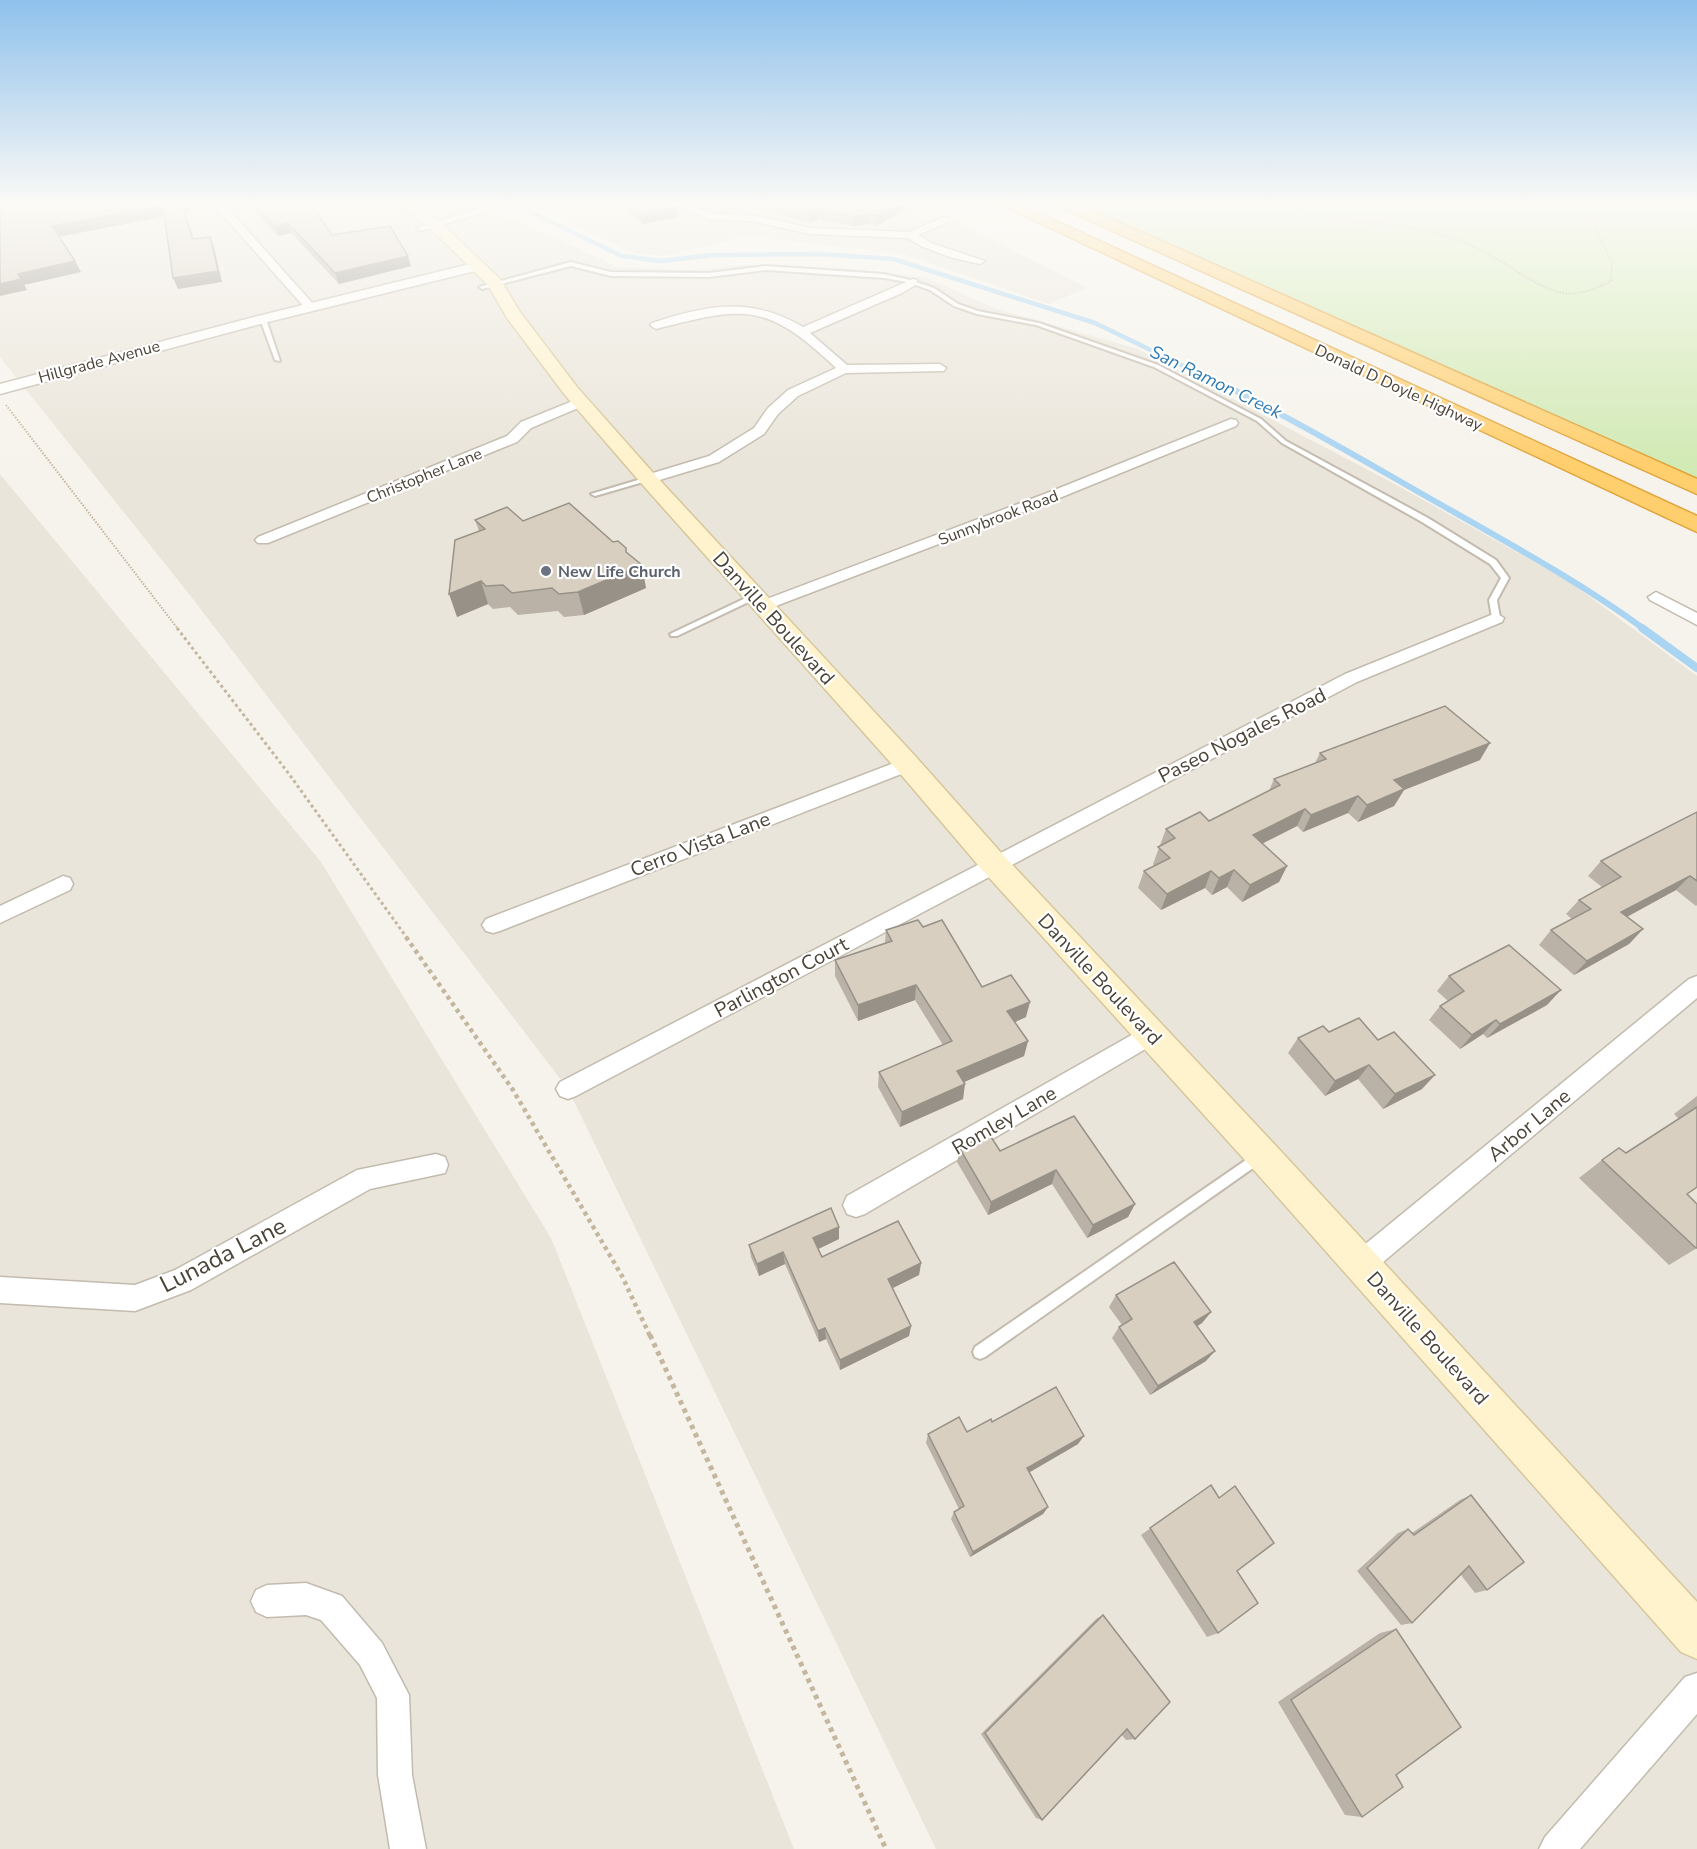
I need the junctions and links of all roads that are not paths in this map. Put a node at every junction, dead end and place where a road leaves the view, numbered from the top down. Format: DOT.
graph roads {
  1 [pos="294,289"];
  2 [pos="382,289"];
  3 [pos="493,289"];
  4 [pos="901,289"];
  5 [pos="932,289"];
  6 [pos="1190,289"];
  7 [pos="1212,289"];
  8 [pos="1255,289"];
  9 [pos="310,307"];
  10 [pos="263,319"];
  11 [pos="656,325"];
  12 [pos="802,332"];
  13 [pos="278,360"];
  14 [pos="940,368"];
  15 [pos="844,369"];
  16 [pos="0,389"];
  17 [pos="580,402"];
  18 [pos="1231,423"];
  19 [pos="648,479"];
  20 [pos="1697,487"];
  21 [pos="595,494"];
  22 [pos="1697,512"];
  23 [pos="1697,525"];
  24 [pos="263,540"];
  25 [pos="1656,597"];
  26 [pos="759,601"];
  27 [pos="1496,618"];
  28 [pos="1697,620"];
  29 [pos="674,634"];
  30 [pos="907,764"];
  31 [pos="994,864"];
  32 [pos="63,884"];
  33 [pos="0,915"];
  34 [pos="493,925"];
  35 [pos="1697,986"];
  36 [pos="1151,1034"];
  37 [pos="568,1089"];
  38 [pos="1261,1155"];
  39 [pos="436,1165"];
  40 [pos="856,1205"];
  41 [pos="1361,1264"];
  42 [pos="0,1290"];
  43 [pos="980,1352"];
  44 [pos="267,1601"];
  45 [pos="1697,1636"];
  46 [pos="1697,1689"];
  47 [pos="408,1849"];
  48 [pos="1557,1849"];
  1 -- 9 [label="street"];
  2 -- 9 [label="street, Hillgrade Avenue"];
  3 -- 17 [label="main road, Danville Boulevard"];
  4 -- 12 [label="street"];
  5 -- 27 [label="lane"];
  6 -- 23 [label="highway, Donald D Doyle Highway"];
  7 -- 22 [label="highway"];
  8 -- 20 [label="highway, Donald D Doyle Highway"];
  9 -- 10 [label="street, Hillgrade Avenue"];
  10 -- 13 [label="lane"];
  10 -- 16 [label="street, Hillgrade Avenue"];
  11 -- 12 [label="street"];
  12 -- 15 [label="street"];
  14 -- 15 [label="street"];
  15 -- 19 [label="street"];
  17 -- 19 [label="main road, Danville Boulevard"];
  17 -- 24 [label="street, Christopher Lane"];
  18 -- 26 [label="street, Sunnybrook Road"];
  19 -- 21 [label="lane"];
  19 -- 26 [label="main road, Danville Boulevard"];
  25 -- 28 [label="street"];
  26 -- 29 [label="lane"];
  26 -- 30 [label="main road, Danville Boulevard"];
  27 -- 31 [label="street, Paseo Nogales Road"];
  30 -- 31 [label="main road, Danville Boulevard"];
  30 -- 34 [label="street, Cerro Vista Lane"];
  31 -- 36 [label="main road, Danville Boulevard"];
  31 -- 37 [label="street, Parlington Court"];
  32 -- 33 [label="street"];
  35 -- 41 [label="street, Arbor Lane"];
  36 -- 38 [label="main road, Danville Boulevard"];
  36 -- 40 [label="street, Romley Lane"];
  38 -- 41 [label="main road, Danville Boulevard"];
  38 -- 43 [label="lane"];
  39 -- 42 [label="street, Lunada Lane"];
  41 -- 45 [label="main road, Danville Boulevard"];
  44 -- 47 [label="street"];
  46 -- 48 [label="street"];
}
